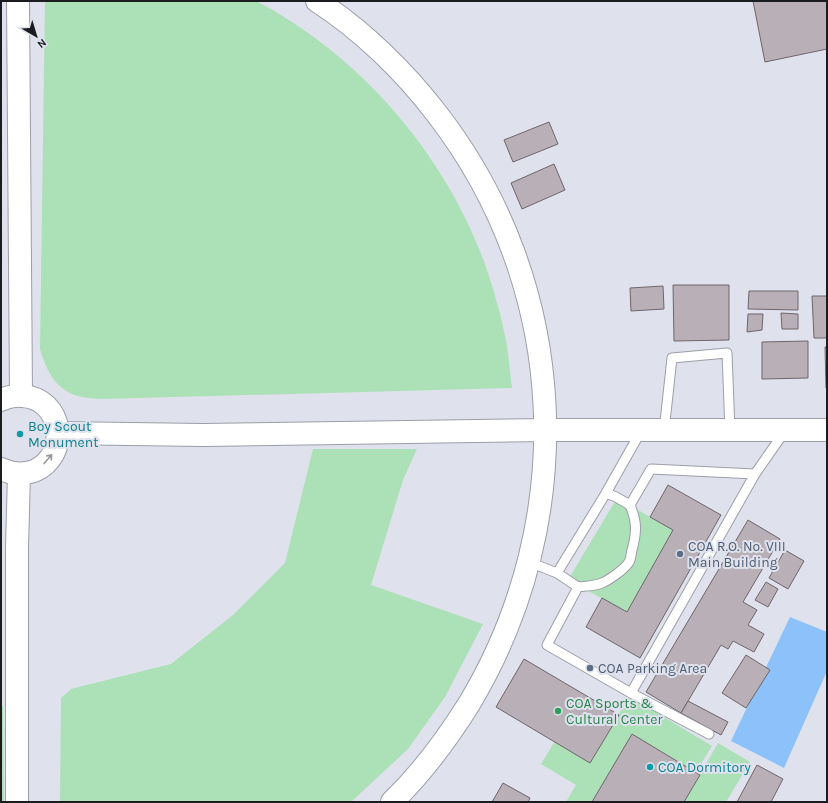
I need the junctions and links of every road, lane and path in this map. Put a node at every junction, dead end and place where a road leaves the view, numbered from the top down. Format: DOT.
graph roads {
  1 [pos="18,1"];
  2 [pos="317,1"];
  3 [pos="11,398"];
  4 [pos="546,430"];
  5 [pos="786,430"];
  6 [pos="827,430"];
  7 [pos="641,431"];
  8 [pos="664,431"];
  9 [pos="730,431"];
  10 [pos="58,433"];
  11 [pos="10,472"];
  12 [pos="755,474"];
  13 [pos="606,493"];
  14 [pos="630,505"];
  15 [pos="529,562"];
  16 [pos="557,573"];
  17 [pos="578,587"];
  18 [pos="631,693"];
  19 [pos="709,734"];
  20 [pos="18,802"];
  21 [pos="392,802"];
  1 -- 3 [label="street"];
  2 -- 4 [label="street"];
  3 -- 10 [label="street"];
  4 -- 7 [label="street"];
  4 -- 10 [label="street"];
  4 -- 15 [label="street"];
  5 -- 6 [label="street"];
  5 -- 9 [label="street"];
  5 -- 12 [label="lane"];
  7 -- 8 [label="street"];
  7 -- 13 [label="lane"];
  8 -- 9 [label="street"];
  8 -- 9 [label="lane"];
  11 -- 10 [label="street, one-way"];
  11 -- 20 [label="street"];
  12 -- 14 [label="lane"];
  12 -- 18 [label="lane"];
  13 -- 14 [label="lane"];
  13 -- 16 [label="lane"];
  14 -- 17 [label="lane"];
  15 -- 16 [label="lane"];
  15 -- 21 [label="street"];
  16 -- 17 [label="lane"];
  17 -- 18 [label="lane"];
  18 -- 19 [label="lane"];
}
